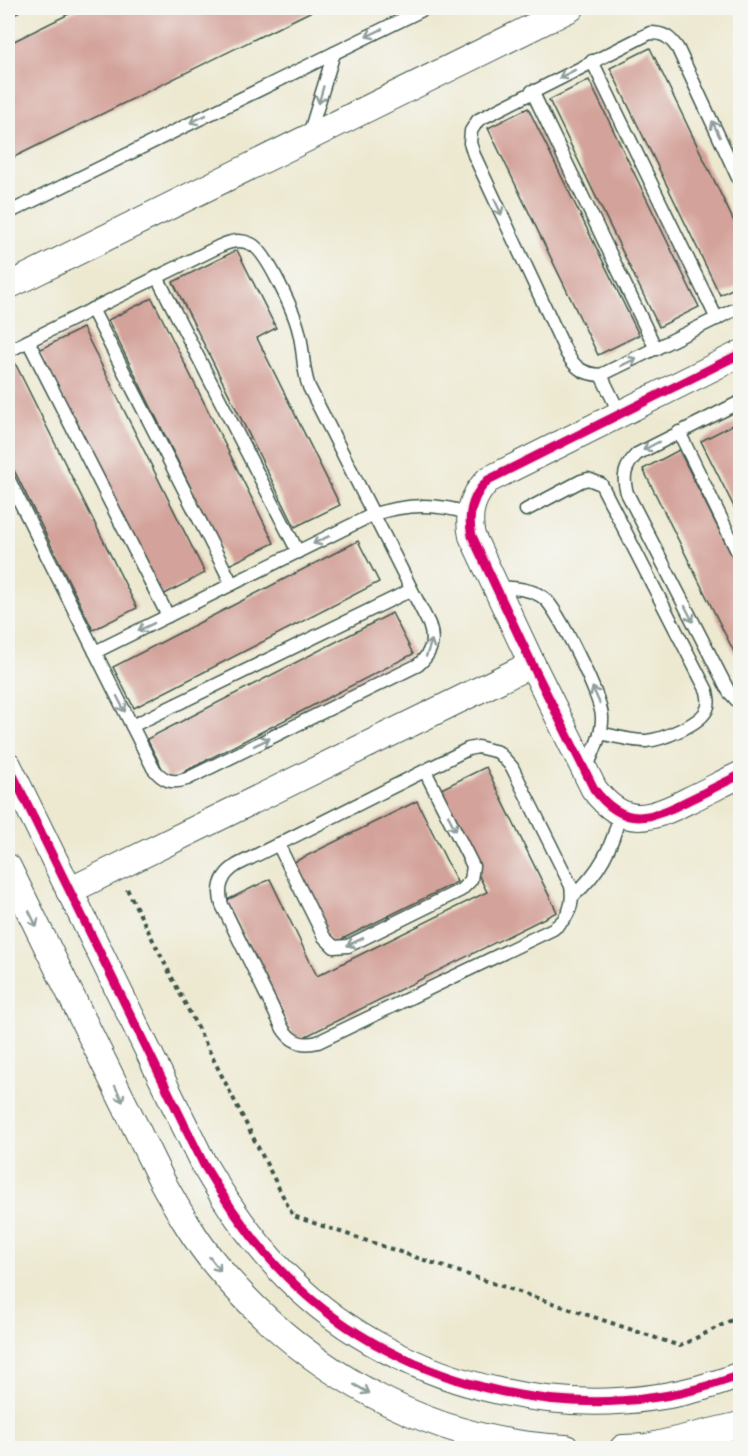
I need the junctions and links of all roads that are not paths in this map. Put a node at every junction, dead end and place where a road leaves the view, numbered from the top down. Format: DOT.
graph roads {
  1 [pos="13,8"];
  2 [pos="426,8"];
  3 [pos="571,8"];
  4 [pos="8,10"];
  5 [pos="334,53"];
  6 [pos="592,61"];
  7 [pos="532,91"];
  8 [pos="309,137"];
  9 [pos="741,182"];
  10 [pos="8,213"];
  11 [pos="157,277"];
  12 [pos="8,286"];
  13 [pos="741,307"];
  14 [pos="92,309"];
  15 [pos="717,319"];
  16 [pos="28,341"];
  17 [pos="656,349"];
  18 [pos="8,351"];
  19 [pos="741,354"];
  20 [pos="602,375"];
  21 [pos="741,402"];
  22 [pos="620,414"];
  23 [pos="679,432"];
  24 [pos="8,478"];
  25 [pos="526,510"];
  26 [pos="374,514"];
  27 [pos="470,514"];
  28 [pos="298,552"];
  29 [pos="741,556"];
  30 [pos="232,584"];
  31 [pos="496,587"];
  32 [pos="411,590"];
  33 [pos="168,616"];
  34 [pos="95,652"];
  35 [pos="532,664"];
  36 [pos="741,704"];
  37 [pos="132,726"];
  38 [pos="600,733"];
  39 [pos="8,765"];
  40 [pos="425,771"];
  41 [pos="585,771"];
  42 [pos="741,775"];
  43 [pos="620,812"];
  44 [pos="278,844"];
  45 [pos="8,867"];
  46 [pos="69,891"];
  47 [pos="573,896"];
  48 [pos="741,1375"];
  49 [pos="741,1425"];
  50 [pos="566,1449"];
  51 [pos="623,1449"];
  1 -- 4 [label="lane"];
  2 -- 5 [label="lane, one-way"];
  3 -- 8 [label="street"];
  5 -- 8 [label="lane, one-way"];
  5 -- 10 [label="lane, one-way"];
  6 -- 7 [label="lane, one-way"];
  9 -- 6 [label="lane, one-way"];
  6 -- 15 [label="lane"];
  7 -- 17 [label="lane"];
  7 -- 20 [label="lane, one-way"];
  8 -- 12 [label="street"];
  11 -- 14 [label="lane"];
  11 -- 26 [label="lane"];
  11 -- 28 [label="lane"];
  13 -- 15 [label="lane"];
  14 -- 16 [label="lane"];
  14 -- 30 [label="lane"];
  15 -- 17 [label="lane"];
  16 -- 18 [label="lane"];
  16 -- 33 [label="lane"];
  20 -- 17 [label="lane, one-way"];
  19 -- 22 [label="street"];
  20 -- 22 [label="lane"];
  21 -- 23 [label="lane"];
  22 -- 27 [label="street"];
  23 -- 29 [label="lane"];
  23 -- 36 [label="lane, one-way"];
  24 -- 34 [label="lane"];
  25 -- 38 [label="lane"];
  26 -- 27 [label="lane"];
  26 -- 28 [label="lane, one-way"];
  26 -- 32 [label="lane"];
  27 -- 31 [label="street"];
  28 -- 30 [label="lane"];
  30 -- 33 [label="lane"];
  31 -- 35 [label="street"];
  38 -- 31 [label="lane, one-way"];
  32 -- 37 [label="lane"];
  37 -- 32 [label="lane, one-way"];
  33 -- 34 [label="lane, one-way"];
  34 -- 37 [label="lane, one-way"];
  35 -- 41 [label="street"];
  35 -- 46 [label="street"];
  38 -- 41 [label="lane"];
  39 -- 46 [label="street"];
  40 -- 44 [label="lane"];
  40 -- 44 [label="lane, one-way"];
  40 -- 47 [label="lane"];
  41 -- 43 [label="street"];
  42 -- 43 [label="street"];
  43 -- 47 [label="lane"];
  44 -- 47 [label="lane"];
  45 -- 50 [label="street, one-way"];
  46 -- 48 [label="street"];
  49 -- 51 [label="street"];
}
